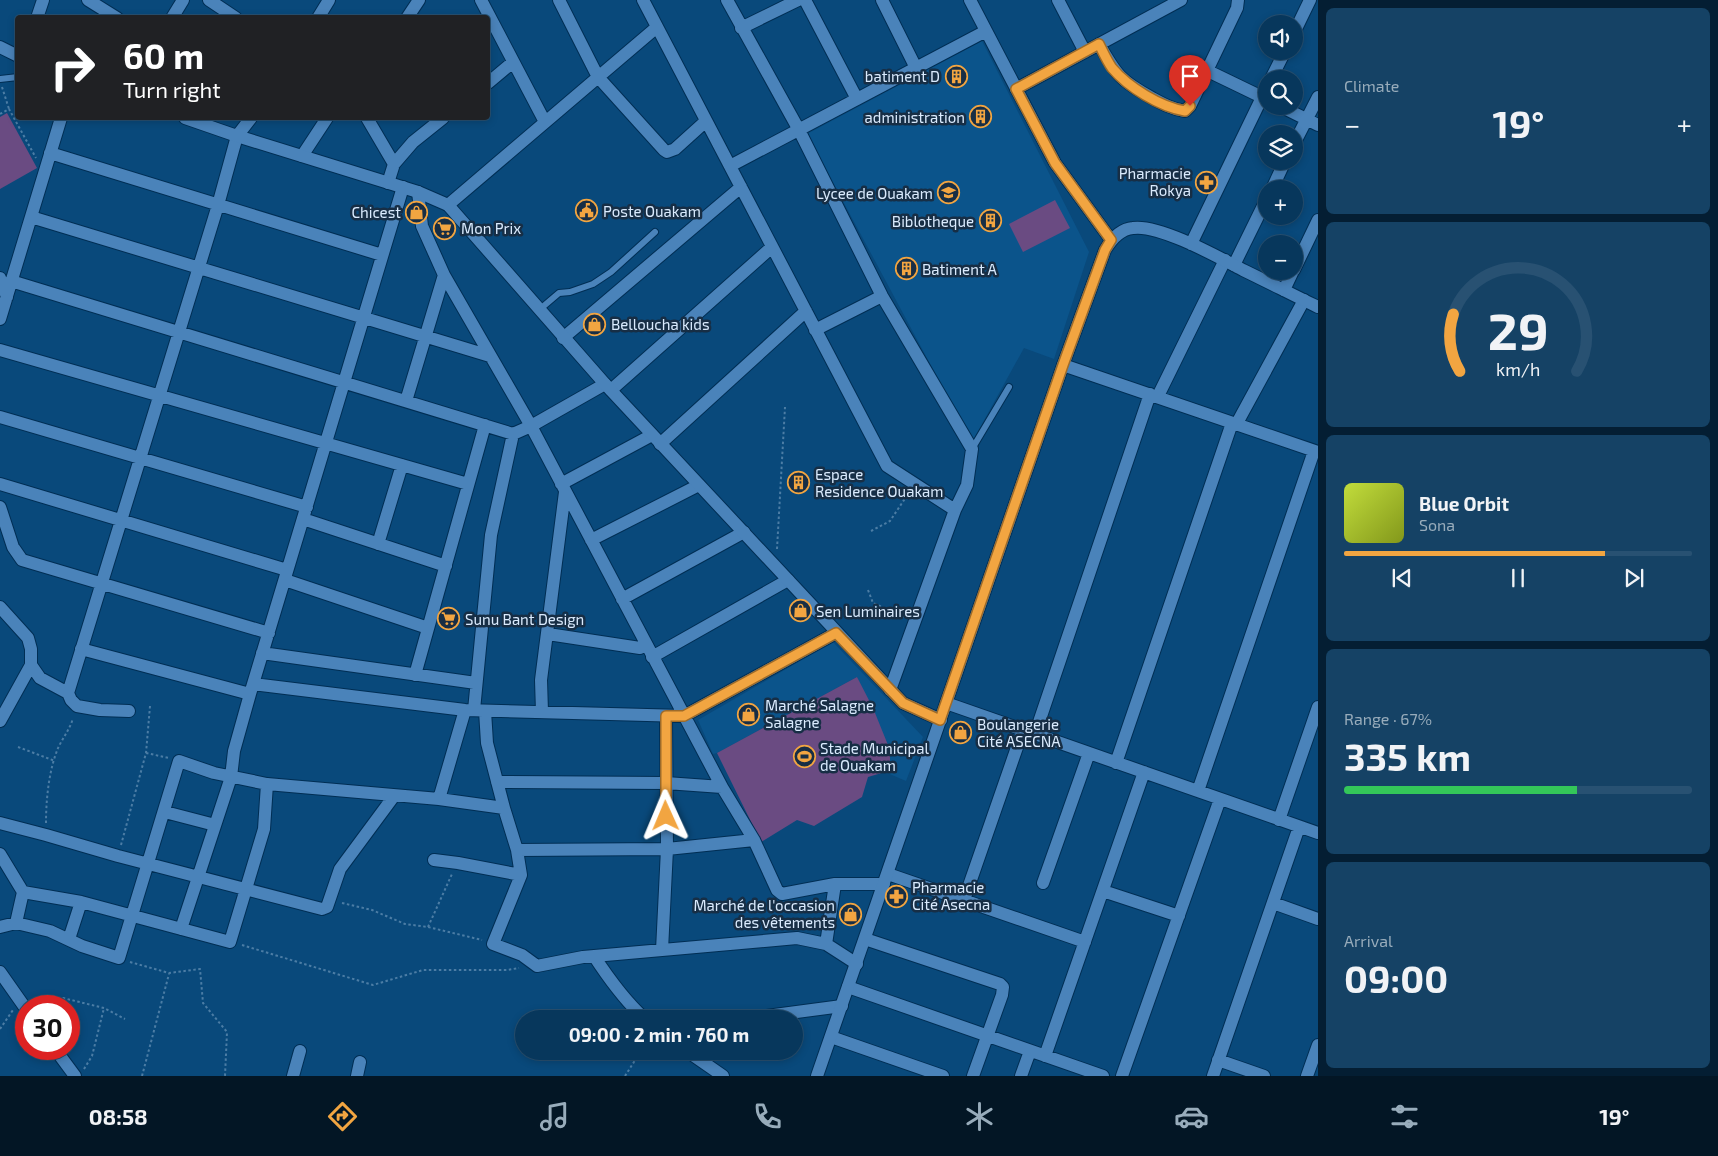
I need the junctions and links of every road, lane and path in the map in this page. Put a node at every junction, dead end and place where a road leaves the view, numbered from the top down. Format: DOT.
graph roads {
  1 [pos="43,0"];
  2 [pos="88,0"];
  3 [pos="183,0"];
  4 [pos="209,0"];
  5 [pos="329,0"];
  6 [pos="419,0"];
  7 [pos="481,0"];
  8 [pos="559,0"];
  9 [pos="727,0"];
  10 [pos="798,0"];
  11 [pos="805,0"];
  12 [pos="882,0"];
  13 [pos="970,0"];
  14 [pos="1058,0"];
  15 [pos="1181,0"];
  16 [pos="1238,0"];
  17 [pos="1310,0"];
  18 [pos="646,1"];
  19 [pos="1158,5"];
  20 [pos="38,15"];
  21 [pos="113,15"];
  22 [pos="174,15"];
  23 [pos="232,15"];
  24 [pos="320,15"];
  25 [pos="409,15"];
  26 [pos="486,15"];
  27 [pos="1303,15"];
  28 [pos="657,26"];
  29 [pos="490,27"];
  30 [pos="742,28"];
  31 [pos="986,31"];
  32 [pos="1099,44"];
  33 [pos="1085,52"];
  34 [pos="513,62"];
  35 [pos="916,68"];
  36 [pos="1208,71"];
  37 [pos="598,77"];
  38 [pos="15,78"];
  39 [pos="490,81"];
  40 [pos="1,82"];
  41 [pos="1016,89"];
  42 [pos="1258,92"];
  43 [pos="1318,97"];
  44 [pos="857,99"];
  45 [pos="9,109"];
  46 [pos="1258,109"];
  47 [pos="0,114"];
  48 [pos="1298,115"];
  49 [pos="1306,119"];
  50 [pos="60,120"];
  51 [pos="191,120"];
  52 [pos="249,120"];
  53 [pos="326,120"];
  54 [pos="368,120"];
  55 [pos="427,120"];
  56 [pos="440,120"];
  57 [pos="706,121"];
  58 [pos="545,122"];
  59 [pos="1303,125"];
  60 [pos="1318,125"];
  61 [pos="798,130"];
  62 [pos="237,136"];
  63 [pos="413,142"];
  64 [pos="50,153"];
  65 [pos="302,156"];
  66 [pos="394,164"];
  67 [pos="46,166"];
  68 [pos="730,166"];
  69 [pos="388,182"];
  70 [pos="403,187"];
  71 [pos="741,187"];
  72 [pos="418,192"];
  73 [pos="218,205"];
  74 [pos="448,205"];
  75 [pos="1258,214"];
  76 [pos="31,217"];
  77 [pos="1318,220"];
  78 [pos="655,232"];
  79 [pos="1111,240"];
  80 [pos="1191,244"];
  81 [pos="772,247"];
  82 [pos="1303,250"];
  83 [pos="382,256"];
  84 [pos="1230,263"];
  85 [pos="199,268"];
  86 [pos="444,275"];
  87 [pos="6,280"];
  88 [pos="1288,280"];
  89 [pos="1284,290"];
  90 [pos="882,296"];
  91 [pos="1304,300"];
  92 [pos="1318,307"];
  93 [pos="539,310"];
  94 [pos="806,311"];
  95 [pos="364,318"];
  96 [pos="0,319"];
  97 [pos="816,330"];
  98 [pos="179,332"];
  99 [pos="426,336"];
  100 [pos="563,338"];
  101 [pos="0,350"];
  102 [pos="490,356"];
  103 [pos="1063,365"];
  104 [pos="344,382"];
  105 [pos="608,387"];
  106 [pos="1009,387"];
  107 [pos="1154,395"];
  108 [pos="158,396"];
  109 [pos="406,401"];
  110 [pos="786,407"];
  111 [pos="0,417"];
  112 [pos="1234,424"];
  113 [pos="485,425"];
  114 [pos="531,426"];
  115 [pos="513,434"];
  116 [pos="656,440"];
  117 [pos="326,444"];
  118 [pos="972,449"];
  119 [pos="1316,452"];
  120 [pos="140,458"];
  121 [pos="402,465"];
  122 [pos="0,484"];
  123 [pos="468,484"];
  124 [pos="914,484"];
  125 [pos="699,485"];
  126 [pos="563,488"];
  127 [pos="0,507"];
  128 [pos="955,510"];
  129 [pos="305,513"];
  130 [pos="121,520"];
  131 [pos="872,531"];
  132 [pos="744,532"];
  133 [pos="591,540"];
  134 [pos="378,544"];
  135 [pos="772,562"];
  136 [pos="446,566"];
  137 [pos="286,575"];
  138 [pos="788,580"];
  139 [pos="101,584"];
  140 [pos="868,590"];
  141 [pos="622,599"];
  142 [pos="0,607"];
  143 [pos="916,622"];
  144 [pos="428,628"];
  145 [pos="269,633"];
  146 [pos="836,633"];
  147 [pos="548,634"];
  148 [pos="646,644"];
  149 [pos="81,649"];
  150 [pos="262,653"];
  151 [pos="652,657"];
  152 [pos="31,665"];
  153 [pos="415,675"];
  154 [pos="476,683"];
  155 [pos="252,689"];
  156 [pos="890,690"];
  157 [pos="68,693"];
  158 [pos="946,703"];
  159 [pos="77,706"];
  160 [pos="150,706"];
  161 [pos="1318,708"];
  162 [pos="474,710"];
  163 [pos="129,711"];
  164 [pos="542,712"];
  165 [pos="666,716"];
  166 [pos="684,716"];
  167 [pos="940,720"];
  168 [pos="0,721"];
  169 [pos="1029,732"];
  170 [pos="18,746"];
  171 [pos="146,753"];
  172 [pos="1089,753"];
  173 [pos="55,761"];
  174 [pos="179,761"];
  175 [pos="1116,763"];
  176 [pos="1144,772"];
  177 [pos="231,777"];
  178 [pos="497,782"];
  179 [pos="666,783"];
  180 [pos="267,784"];
  181 [pos="722,788"];
  182 [pos="1198,791"];
  183 [pos="394,796"];
  184 [pos="439,799"];
  185 [pos="1220,799"];
  186 [pos="504,808"];
  187 [pos="165,812"];
  188 [pos="1279,820"];
  189 [pos="0,824"];
  190 [pos="215,825"];
  191 [pos="1299,827"];
  192 [pos="1318,833"];
  193 [pos="46,835"];
  194 [pos="754,840"];
  195 [pos="667,849"];
  196 [pos="517,850"];
  197 [pos="0,854"];
  198 [pos="118,856"];
  199 [pos="434,860"];
  200 [pos="458,862"];
  201 [pos="149,864"];
  202 [pos="521,875"];
  203 [pos="197,876"];
  204 [pos="886,879"];
  205 [pos="1043,883"];
  206 [pos="835,884"];
  207 [pos="246,889"];
  208 [pos="1102,891"];
  209 [pos="23,892"];
  210 [pos="329,900"];
  211 [pos="964,900"];
  212 [pos="81,902"];
  213 [pos="1272,903"];
  214 [pos="133,916"];
  215 [pos="1179,916"];
  216 [pos="1318,919"];
  217 [pos="16,923"];
  218 [pos="428,926"];
  219 [pos="0,927"];
  220 [pos="181,929"];
  221 [pos="69,939"];
  222 [pos="865,939"];
  223 [pos="230,942"];
  224 [pos="1085,942"];
  225 [pos="493,944"];
  226 [pos="826,944"];
  227 [pos="662,950"];
  228 [pos="594,956"];
  229 [pos="118,958"];
  230 [pos="857,964"];
  231 [pos="537,966"];
  232 [pos="0,972"];
  233 [pos="169,973"];
  234 [pos="848,987"];
  235 [pos="16,995"];
  236 [pos="80,1002"];
  237 [pos="842,1006"];
  238 [pos="104,1008"];
  239 [pos="635,1010"];
  240 [pos="803,1011"];
  241 [pos="15,1013"];
  242 [pos="125,1019"];
  243 [pos="0,1029"];
  244 [pos="987,1036"];
  245 [pos="831,1037"];
  246 [pos="1318,1045"];
  247 [pos="300,1051"];
  248 [pos="1030,1051"];
  249 [pos="1045,1056"];
  250 [pos="65,1060"];
  251 [pos="635,1060"];
  252 [pos="700,1060"];
  253 [pos="1218,1060"];
  254 [pos="360,1062"];
  255 [pos="78,1074"];
  256 [pos="142,1076"];
  257 [pos="225,1076"];
  258 [pos="293,1076"];
  259 [pos="357,1076"];
  260 [pos="625,1076"];
  261 [pos="722,1076"];
  262 [pos="816,1076"];
  263 [pos="944,1076"];
  264 [pos="973,1076"];
  265 [pos="1021,1076"];
  266 [pos="1103,1076"];
  267 [pos="1122,1076"];
  268 [pos="1213,1076"];
  269 [pos="1264,1076"];
  270 [pos="1307,1076"];
  1 -- 20 [label="street"];
  2 -- 21 [label="street"];
  3 -- 22 [label="street"];
  4 -- 23 [label="street"];
  5 -- 24 [label="street"];
  6 -- 25 [label="street"];
  7 -- 26 [label="street"];
  8 -- 37 [label="street"];
  9 -- 30 [label="street"];
  10 -- 30 [label="street"];
  11 -- 44 [label="street"];
  12 -- 35 [label="street"];
  13 -- 31 [label="street"];
  14 -- 33 [label="street"];
  15 -- 19 [label="street"];
  16 -- 36 [label="street"];
  17 -- 27 [label="street"];
  18 -- 28 [label="street"];
  19 -- 32 [label="street"];
  28 -- 37 [label="street"];
  28 -- 57 [label="street"];
  29 -- 34 [label="street"];
  30 -- 61 [label="street"];
  31 -- 35 [label="street"];
  31 -- 41 [label="street"];
  32 -- 33 [label="street"];
  32 -- 36 [label="street"];
  33 -- 41 [label="street"];
  34 -- 39 [label="street"];
  34 -- 58 [label="street"];
  35 -- 44 [label="street"];
  36 -- 42 [label="street"];
  37 -- 57 [label="street"];
  37 -- 58 [label="street"];
  38 -- 40 [label="lane"];
  40 -- 45 [label="path"];
  41 -- 79 [label="street"];
  43 -- 49 [label="street"];
  44 -- 61 [label="street"];
  45 -- 47 [label="path"];
  45 -- 67 [label="path"];
  46 -- 80 [label="street"];
  48 -- 49 [label="street"];
  49 -- 59 [label="street"];
  49 -- 60 [label="street"];
  50 -- 64 [label="street"];
  51 -- 62 [label="street"];
  52 -- 62 [label="street"];
  53 -- 65 [label="street"];
  54 -- 66 [label="street"];
  55 -- 63 [label="street"];
  56 -- 63 [label="street"];
  57 -- 68 [label="street"];
  58 -- 74 [label="street"];
  61 -- 68 [label="street"];
  61 -- 90 [label="street"];
  62 -- 65 [label="street"];
  62 -- 73 [label="street"];
  63 -- 66 [label="street"];
  64 -- 67 [label="street"];
  64 -- 73 [label="street"];
  65 -- 69 [label="street"];
  66 -- 69 [label="street"];
  67 -- 76 [label="street"];
  68 -- 71 [label="street"];
  69 -- 70 [label="street"];
  70 -- 72 [label="street"];
  70 -- 83 [label="street"];
  71 -- 81 [label="street"];
  71 -- 100 [label="street"];
  72 -- 74 [label="street"];
  72 -- 86 [label="street"];
  73 -- 83 [label="street"];
  73 -- 85 [label="street"];
  74 -- 93 [label="street"];
  75 -- 84 [label="street"];
  76 -- 85 [label="street"];
  76 -- 87 [label="street"];
  77 -- 82 [label="street"];
  78 -- 93 [label="lane"];
  79 -- 80 [label="street"];
  79 -- 103 [label="street"];
  80 -- 84 [label="street"];
  81 -- 94 [label="street"];
  81 -- 105 [label="street"];
  83 -- 95 [label="street"];
  84 -- 89 [label="street"];
  84 -- 107 [label="street"];
  85 -- 95 [label="street"];
  85 -- 98 [label="street"];
  86 -- 99 [label="street"];
  86 -- 102 [label="street"];
  87 -- 96 [label="street"];
  87 -- 98 [label="street"];
  88 -- 89 [label="street"];
  89 -- 91 [label="street"];
  90 -- 97 [label="street"];
  90 -- 118 [label="street"];
  91 -- 92 [label="street"];
  91 -- 112 [label="street"];
  93 -- 100 [label="street"];
  94 -- 97 [label="street"];
  94 -- 116 [label="street"];
  95 -- 99 [label="street"];
  95 -- 104 [label="street"];
  97 -- 124 [label="street"];
  98 -- 104 [label="street"];
  98 -- 108 [label="street"];
  99 -- 102 [label="street"];
  99 -- 109 [label="street"];
  100 -- 105 [label="street"];
  101 -- 108 [label="street"];
  102 -- 114 [label="street"];
  103 -- 107 [label="street"];
  103 -- 158 [label="street"];
  104 -- 109 [label="street"];
  104 -- 117 [label="street"];
  105 -- 114 [label="street"];
  105 -- 116 [label="street"];
  106 -- 118 [label="lane"];
  107 -- 112 [label="street"];
  107 -- 169 [label="street"];
  108 -- 117 [label="street"];
  108 -- 120 [label="street"];
  109 -- 113 [label="street"];
  110 -- 135 [label="path"];
  111 -- 120 [label="street"];
  112 -- 119 [label="street"];
  112 -- 175 [label="street"];
  113 -- 115 [label="street"];
  113 -- 123 [label="street"];
  114 -- 115 [label="street"];
  114 -- 126 [label="street"];
  115 -- 154 [label="street"];
  116 -- 125 [label="street"];
  116 -- 126 [label="street"];
  117 -- 121 [label="street"];
  117 -- 129 [label="street"];
  118 -- 128 [label="street"];
  119 -- 182 [label="street"];
  120 -- 129 [label="street"];
  120 -- 130 [label="street"];
  121 -- 123 [label="street"];
  121 -- 134 [label="street"];
  122 -- 130 [label="street"];
  123 -- 136 [label="street"];
  124 -- 128 [label="street"];
  124 -- 131 [label="path"];
  125 -- 132 [label="street"];
  125 -- 133 [label="street"];
  126 -- 133 [label="street"];
  126 -- 147 [label="street"];
  127 -- 139 [label="street"];
  128 -- 143 [label="street"];
  129 -- 134 [label="street"];
  129 -- 137 [label="street"];
  130 -- 137 [label="street"];
  130 -- 139 [label="street"];
  132 -- 135 [label="street"];
  132 -- 141 [label="street"];
  133 -- 141 [label="street"];
  134 -- 136 [label="street"];
  135 -- 138 [label="street"];
  136 -- 144 [label="street"];
  137 -- 144 [label="street"];
  137 -- 145 [label="street"];
  138 -- 146 [label="street"];
  138 -- 151 [label="street"];
  139 -- 145 [label="street"];
  139 -- 149 [label="street"];
  140 -- 143 [label="path"];
  141 -- 148 [label="street"];
  142 -- 152 [label="street"];
  143 -- 156 [label="street"];
  144 -- 153 [label="street"];
  145 -- 150 [label="street"];
  146 -- 156 [label="street"];
  146 -- 166 [label="street"];
  147 -- 148 [label="street"];
  147 -- 164 [label="street"];
  148 -- 151 [label="street"];
  149 -- 155 [label="street"];
  149 -- 157 [label="street"];
  150 -- 153 [label="street"];
  150 -- 155 [label="street"];
  151 -- 166 [label="street"];
  152 -- 157 [label="street"];
  152 -- 168 [label="street"];
  153 -- 154 [label="street"];
  154 -- 162 [label="street"];
  155 -- 162 [label="street"];
  155 -- 177 [label="street"];
  156 -- 167 [label="street"];
  157 -- 159 [label="street"];
  158 -- 167 [label="street"];
  158 -- 169 [label="street"];
  159 -- 163 [label="street"];
  159 -- 173 [label="path"];
  160 -- 171 [label="path"];
  161 -- 188 [label="street"];
  162 -- 164 [label="street"];
  162 -- 178 [label="street"];
  162 -- 184 [label="street"];
  164 -- 165 [label="street"];
  165 -- 166 [label="street"];
  165 -- 179 [label="street"];
  166 -- 181 [label="street"];
  167 -- 204 [label="street"];
  169 -- 172 [label="street"];
  169 -- 211 [label="street"];
  170 -- 173 [label="path"];
  171 -- 174 [label="path"];
  171 -- 198 [label="path"];
  172 -- 175 [label="street"];
  172 -- 205 [label="street"];
  173 -- 193 [label="path"];
  174 -- 177 [label="street"];
  174 -- 187 [label="street"];
  175 -- 176 [label="street"];
  176 -- 182 [label="street"];
  176 -- 208 [label="street"];
  177 -- 180 [label="street"];
  177 -- 190 [label="street"];
  178 -- 179 [label="street"];
  178 -- 186 [label="street"];
  179 -- 181 [label="street"];
  179 -- 195 [label="street"];
  180 -- 183 [label="street"];
  180 -- 207 [label="street"];
  181 -- 194 [label="street"];
  182 -- 185 [label="street"];
  183 -- 184 [label="street"];
  183 -- 210 [label="street"];
  184 -- 186 [label="street"];
  185 -- 188 [label="street"];
  185 -- 215 [label="street"];
  186 -- 196 [label="street"];
  187 -- 190 [label="street"];
  187 -- 201 [label="street"];
  188 -- 191 [label="street"];
  189 -- 193 [label="street"];
  190 -- 203 [label="street"];
  191 -- 192 [label="street"];
  191 -- 213 [label="street"];
  193 -- 198 [label="street"];
  194 -- 195 [label="street"];
  194 -- 206 [label="street"];
  195 -- 196 [label="street"];
  195 -- 227 [label="street"];
  196 -- 202 [label="street"];
  197 -- 209 [label="street"];
  198 -- 201 [label="street"];
  199 -- 200 [label="street"];
  200 -- 202 [label="street"];
  200 -- 218 [label="path"];
  201 -- 203 [label="street"];
  201 -- 214 [label="street"];
  202 -- 225 [label="street"];
  203 -- 207 [label="street"];
  203 -- 220 [label="street"];
  204 -- 206 [label="street"];
  204 -- 211 [label="street"];
  204 -- 222 [label="street"];
  206 -- 226 [label="street"];
  207 -- 210 [label="street"];
  207 -- 223 [label="street"];
  208 -- 215 [label="street"];
  208 -- 224 [label="street"];
  209 -- 212 [label="street"];
  209 -- 217 [label="street"];
  210 -- 218 [label="path"];
  211 -- 224 [label="street"];
  212 -- 214 [label="street"];
  212 -- 221 [label="street"];
  213 -- 216 [label="street"];
  213 -- 253 [label="street"];
  214 -- 220 [label="street"];
  214 -- 229 [label="street"];
  215 -- 267 [label="street"];
  217 -- 219 [label="street"];
  217 -- 221 [label="street"];
  218 -- 225 [label="path"];
  220 -- 223 [label="street"];
  221 -- 229 [label="street"];
  222 -- 230 [label="street"];
  222 -- 244 [label="street"];
  223 -- 231 [label="path"];
  224 -- 249 [label="street"];
  225 -- 231 [label="street"];
  226 -- 227 [label="street"];
  226 -- 230 [label="street"];
  227 -- 228 [label="street"];
  228 -- 231 [label="street"];
  228 -- 239 [label="street"];
  229 -- 233 [label="path"];
  230 -- 234 [label="street"];
  232 -- 235 [label="street"];
  233 -- 256 [label="path"];
  233 -- 257 [label="path"];
  234 -- 237 [label="street"];
  234 -- 244 [label="street"];
  236 -- 238 [label="path"];
  237 -- 240 [label="street"];
  237 -- 245 [label="street"];
  238 -- 242 [label="path"];
  238 -- 255 [label="path"];
  241 -- 243 [label="path"];
  244 -- 248 [label="street"];
  244 -- 264 [label="street"];
  245 -- 262 [label="street"];
  245 -- 263 [label="street"];
  246 -- 270 [label="street"];
  247 -- 258 [label="street"];
  248 -- 249 [label="street"];
  248 -- 265 [label="street"];
  249 -- 266 [label="street"];
  250 -- 255 [label="street"];
  251 -- 260 [label="path"];
  252 -- 261 [label="street"];
  253 -- 268 [label="street"];
  253 -- 269 [label="street"];
  254 -- 259 [label="street"];
}
